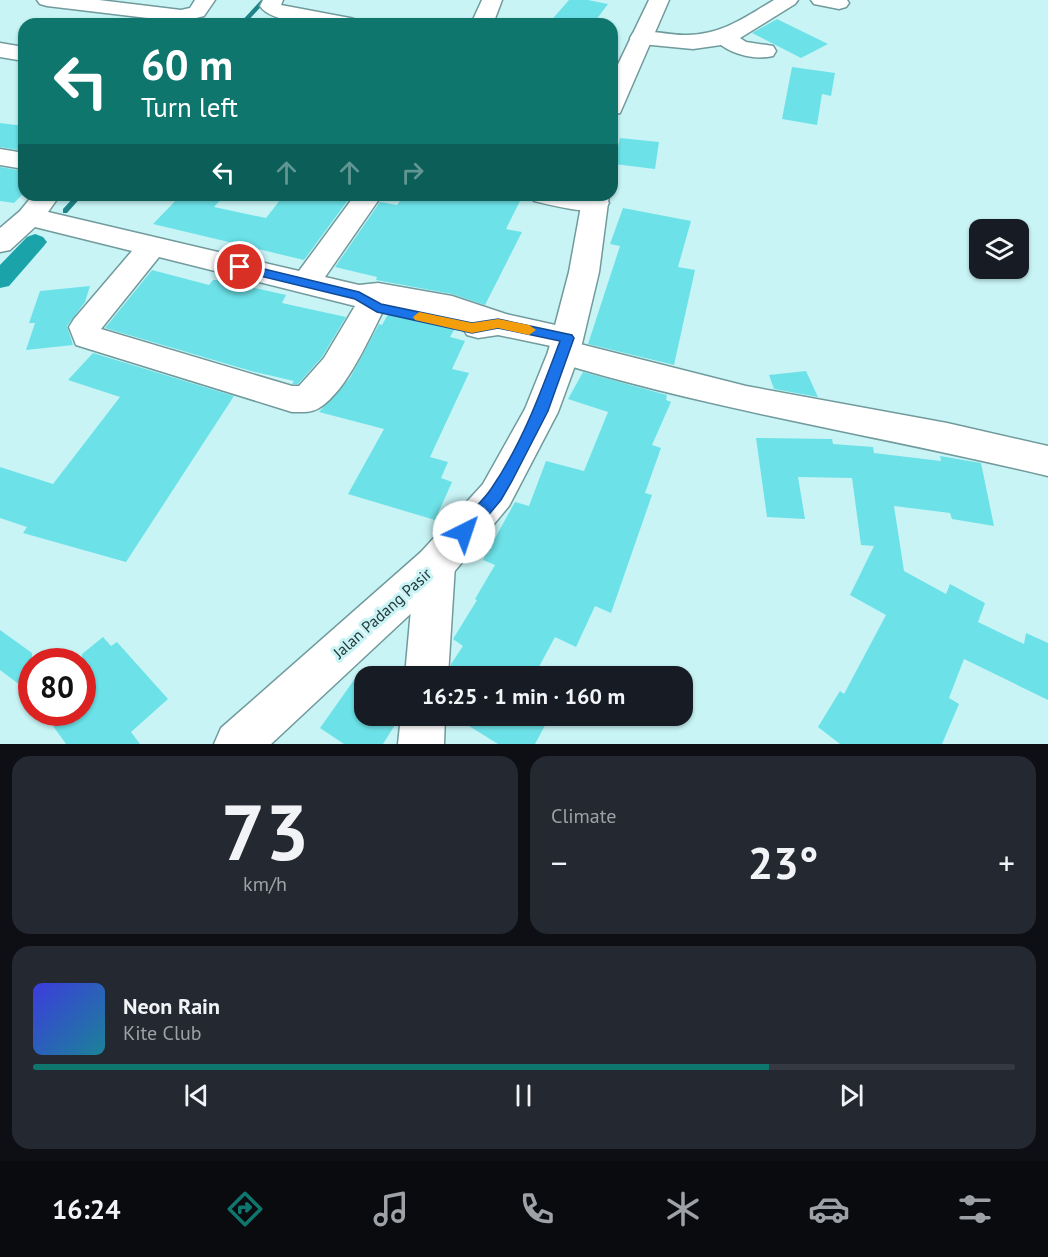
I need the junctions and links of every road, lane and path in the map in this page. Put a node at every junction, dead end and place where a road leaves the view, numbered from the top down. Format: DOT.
graph roads {
  1 [pos="47,0"];
  2 [pos="205,0"];
  3 [pos="273,0"];
  4 [pos="492,0"];
  5 [pos="659,0"];
  6 [pos="789,0"];
  7 [pos="320,18"];
  8 [pos="484,18"];
  9 [pos="641,38"];
  10 [pos="721,38"];
  11 [pos="0,50"];
  12 [pos="765,51"];
  13 [pos="18,53"];
  14 [pos="618,94"];
  15 [pos="0,157"];
  16 [pos="18,160"];
  17 [pos="365,201"];
  18 [pos="596,201"];
  19 [pos="38,206"];
  20 [pos="0,243"];
  21 [pos="153,245"];
  22 [pos="305,284"];
  23 [pos="369,298"];
  24 [pos="566,345"];
  25 [pos="1048,461"];
  26 [pos="435,565"];
  27 [pos="427,666"];
  28 [pos="422,726"];
  29 [pos="237,744"];
  30 [pos="421,744"];
  1 -- 2 [label="main road"];
  3 -- 7 [label="main road"];
  4 -- 8 [label="main road"];
  5 -- 9 [label="main road"];
  6 -- 10 [label="main road"];
  9 -- 10 [label="main road"];
  9 -- 14 [label="main road"];
  10 -- 12 [label="main road"];
  11 -- 13 [label="main road"];
  15 -- 16 [label="main road"];
  17 -- 22 [label="main road"];
  18 -- 24 [label="main road, Jalan Padang Pasir"];
  19 -- 20 [label="main road"];
  19 -- 21 [label="main road"];
  21 -- 22 [label="main road"];
  21 -- 23 [label="main road"];
  22 -- 23 [label="main road"];
  23 -- 24 [label="main road"];
  24 -- 25 [label="main road"];
  24 -- 26 [label="main road, Jalan Padang Pasir"];
  26 -- 27 [label="main road"];
  26 -- 29 [label="main road, Jalan Padang Pasir"];
  28 -- 30 [label="main road"];
}
